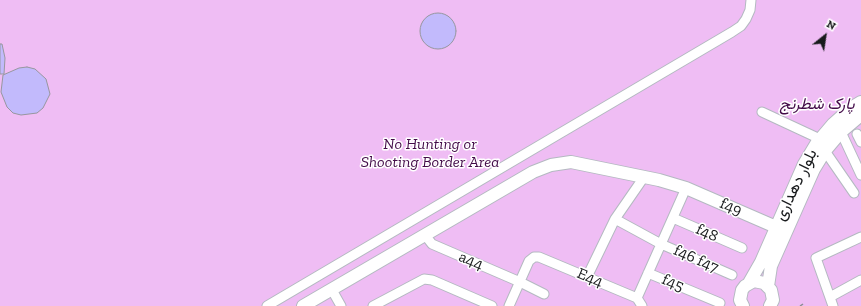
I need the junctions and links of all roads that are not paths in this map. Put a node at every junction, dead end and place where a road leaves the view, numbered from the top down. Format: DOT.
graph roads {
  1 [pos="751,0"];
  2 [pos="861,102"];
  3 [pos="762,112"];
  4 [pos="861,115"];
  5 [pos="841,132"];
  6 [pos="820,139"];
  7 [pos="825,151"];
  8 [pos="861,175"];
  9 [pos="644,177"];
  10 [pos="686,188"];
  11 [pos="854,193"];
  12 [pos="673,218"];
  13 [pos="614,219"];
  14 [pos="776,226"];
  15 [pos="425,235"];
  16 [pos="861,237"];
  17 [pos="661,244"];
  18 [pos="742,248"];
  19 [pos="648,273"];
  20 [pos="732,275"];
  21 [pos="587,277"];
  22 [pos="861,280"];
  23 [pos="520,282"];
  24 [pos="750,283"];
  25 [pos="768,286"];
  26 [pos="332,290"];
  27 [pos="544,294"];
  28 [pos="637,298"];
  29 [pos="720,302"];
  30 [pos="831,302"];
  31 [pos="740,304"];
  32 [pos="268,306"];
  33 [pos="305,306"];
  34 [pos="341,306"];
  35 [pos="373,306"];
  36 [pos="492,306"];
  37 [pos="510,306"];
  38 [pos="642,306"];
  39 [pos="770,306"];
  1 -- 32 [label="street"];
  2 -- 6 [label="main road, بلوار دهداری"];
  3 -- 6 [label="street"];
  4 -- 5 [label="main road, بلوار دهداری"];
  5 -- 7 [label="main road, بلوار دهداری"];
  5 -- 8 [label="street"];
  6 -- 14 [label="main road, بلوار دهداری"];
  7 -- 11 [label="street"];
  7 -- 25 [label="main road, بلوار دهداری"];
  9 -- 10 [label="main road, f49"];
  9 -- 13 [label="street"];
  9 -- 15 [label="main road, f49"];
  10 -- 12 [label="street"];
  10 -- 14 [label="main road, f49"];
  12 -- 17 [label="street"];
  12 -- 18 [label="street, f48"];
  13 -- 17 [label="street, f46 f47"];
  13 -- 21 [label="street"];
  14 -- 24 [label="main road, بلوار دهداری"];
  15 -- 23 [label="street, a44"];
  15 -- 26 [label="main road, f49"];
  16 -- 30 [label="street"];
  17 -- 19 [label="street"];
  17 -- 20 [label="street, f46 f47"];
  19 -- 28 [label="street"];
  19 -- 29 [label="street, f45"];
  21 -- 23 [label="street, E44"];
  21 -- 28 [label="street, E44"];
  22 -- 30 [label="street"];
  23 -- 27 [label="street, a44"];
  23 -- 37 [label="street"];
  24 -- 25 [label="main road"];
  24 -- 31 [label="main road, بلوار دهداری"];
  25 -- 39 [label="main road, بلوار دهداری"];
  26 -- 33 [label="main road, f49"];
  26 -- 34 [label="street"];
  28 -- 38 [label="street"];
  35 -- 36 [label="street"];
}
